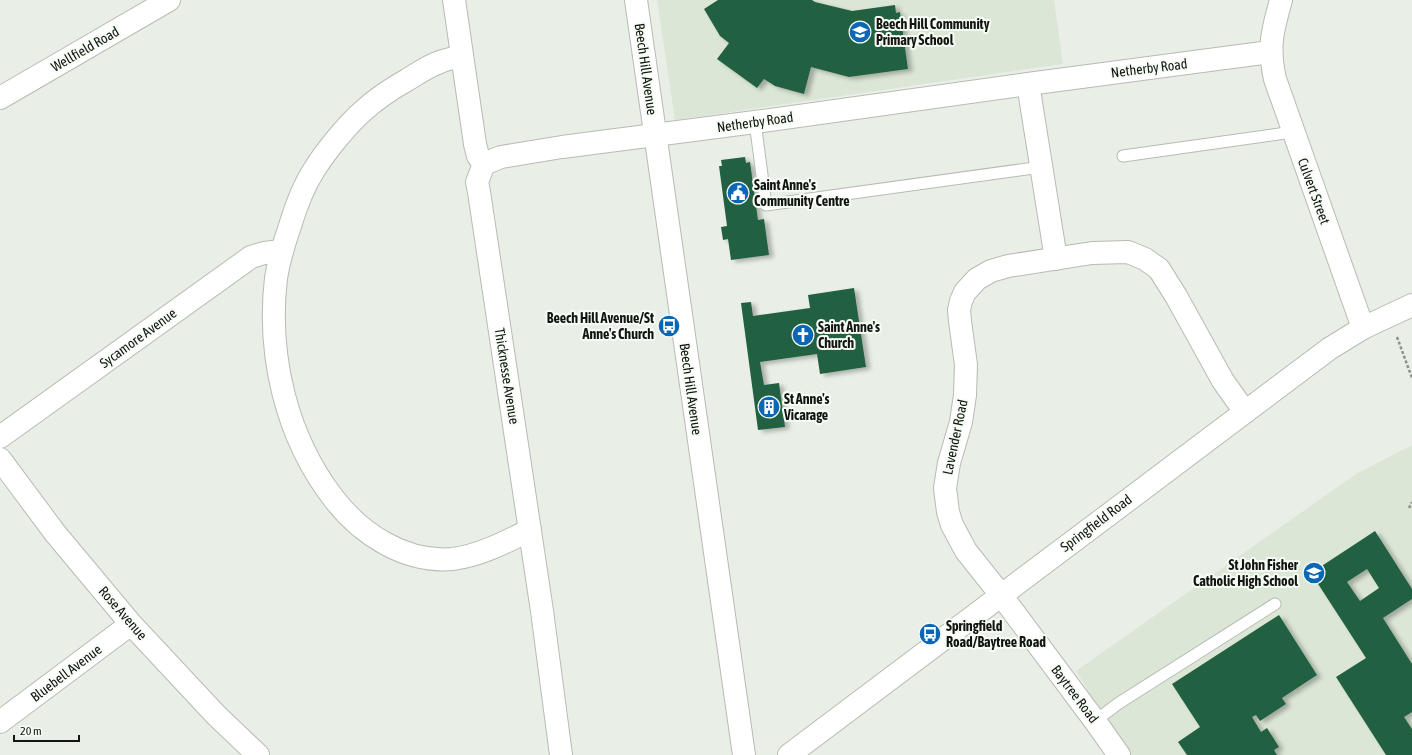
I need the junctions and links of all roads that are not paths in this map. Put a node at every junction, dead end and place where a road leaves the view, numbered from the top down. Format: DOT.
graph roads {
  1 [pos="169,0"];
  2 [pos="454,0"];
  3 [pos="636,0"];
  4 [pos="1281,0"];
  5 [pos="1270,52"];
  6 [pos="462,56"];
  7 [pos="1028,84"];
  8 [pos="0,98"];
  9 [pos="755,122"];
  10 [pos="1293,132"];
  11 [pos="655,136"];
  12 [pos="1123,156"];
  13 [pos="484,164"];
  14 [pos="1041,167"];
  15 [pos="282,250"];
  16 [pos="1056,259"];
  17 [pos="1412,305"];
  18 [pos="1363,328"];
  19 [pos="1245,412"];
  20 [pos="0,437"];
  21 [pos="0,459"];
  22 [pos="530,530"];
  23 [pos="1001,595"];
  24 [pos="1275,604"];
  25 [pos="131,624"];
  26 [pos="1095,721"];
  27 [pos="0,722"];
  28 [pos="258,755"];
  29 [pos="561,755"];
  30 [pos="744,755"];
  31 [pos="789,755"];
  32 [pos="1119,755"];
  1 -- 8 [label="street, Wellfield Road"];
  2 -- 6 [label="street"];
  3 -- 11 [label="street, Beech Hill Avenue"];
  4 -- 5 [label="street, Culvert Street"];
  5 -- 7 [label="street, Netherby Road"];
  5 -- 10 [label="street, Culvert Street"];
  6 -- 13 [label="street"];
  6 -- 15 [label="street"];
  7 -- 9 [label="street, Netherby Road"];
  7 -- 14 [label="street"];
  9 -- 11 [label="street, Netherby Road"];
  9 -- 14 [label="lane"];
  10 -- 12 [label="lane"];
  10 -- 18 [label="street, Culvert Street"];
  11 -- 13 [label="street, Netherby Road"];
  11 -- 30 [label="street, Beech Hill Avenue"];
  13 -- 22 [label="street, Thicknesse Avenue"];
  14 -- 16 [label="street"];
  15 -- 20 [label="street, Sycamore Avenue"];
  15 -- 22 [label="street"];
  16 -- 19 [label="street, Lavender Road"];
  16 -- 23 [label="street, Lavender Road"];
  17 -- 18 [label="street, Springfield Road"];
  18 -- 19 [label="street, Springfield Road"];
  19 -- 23 [label="street, Springfield Road"];
  21 -- 25 [label="street, Rose Avenue"];
  22 -- 29 [label="street, Thicknesse Avenue"];
  23 -- 26 [label="street, Baytree Road"];
  23 -- 31 [label="street, Springfield Road"];
  24 -- 26 [label="lane"];
  25 -- 27 [label="street, Bluebell Avenue"];
  25 -- 28 [label="street, Rose Avenue"];
  26 -- 32 [label="street, Baytree Road"];
}
